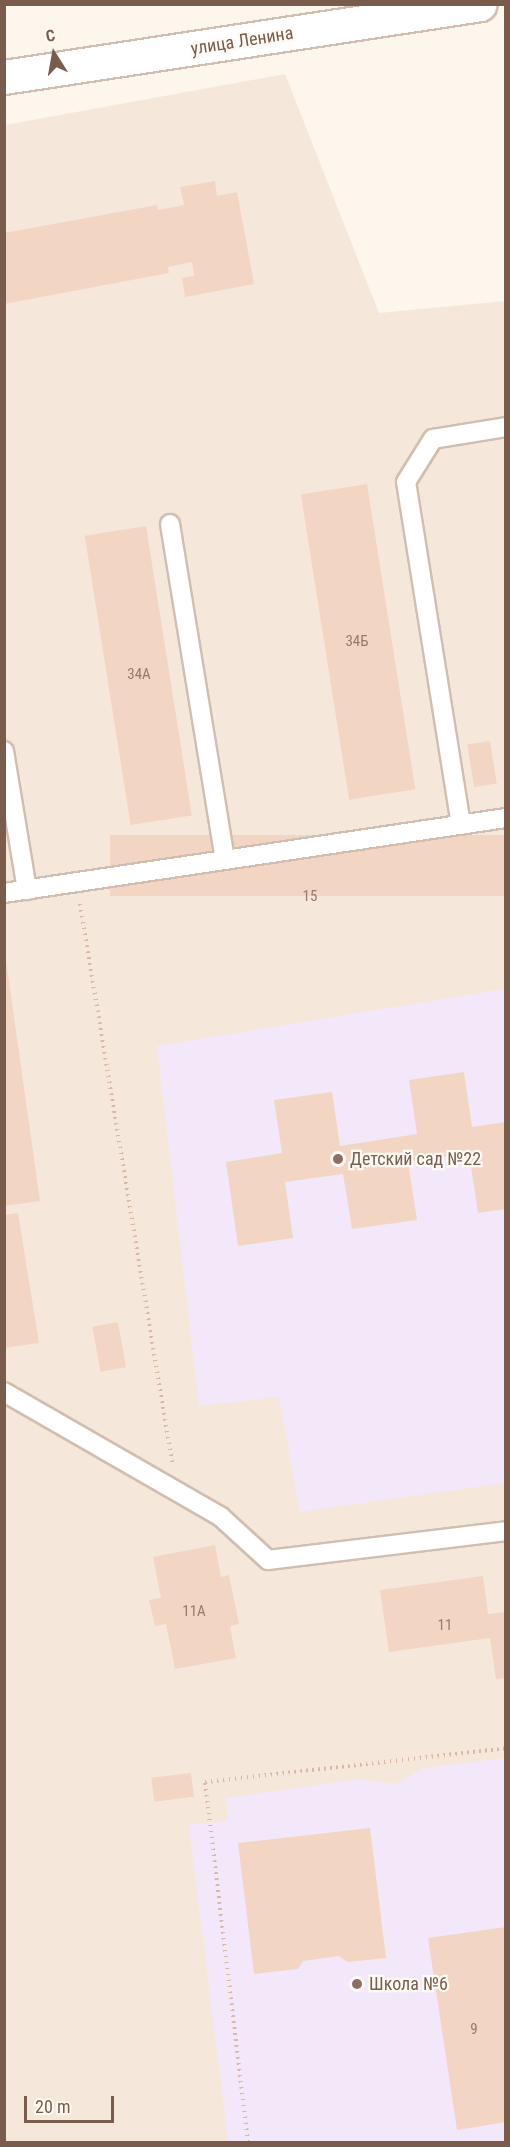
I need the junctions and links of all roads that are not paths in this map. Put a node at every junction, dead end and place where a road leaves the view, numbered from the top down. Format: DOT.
graph roads {
  1 [pos="479,4"];
  2 [pos="333,15"];
  3 [pos="4,77"];
  4 [pos="506,427"];
  5 [pos="170,524"];
  6 [pos="4,751"];
  7 [pos="506,818"];
  8 [pos="461,825"];
  9 [pos="225,860"];
  10 [pos="27,890"];
  11 [pos="4,894"];
  12 [pos="4,1392"];
  13 [pos="506,1532"];
  1 -- 2 [label="street, улица Ленина"];
  2 -- 3 [label="street, улица Ленина"];
  4 -- 8 [label="lane"];
  5 -- 9 [label="lane"];
  6 -- 10 [label="lane"];
  7 -- 8 [label="lane"];
  8 -- 9 [label="lane"];
  9 -- 10 [label="lane"];
  10 -- 11 [label="lane"];
  12 -- 13 [label="lane"];
}
